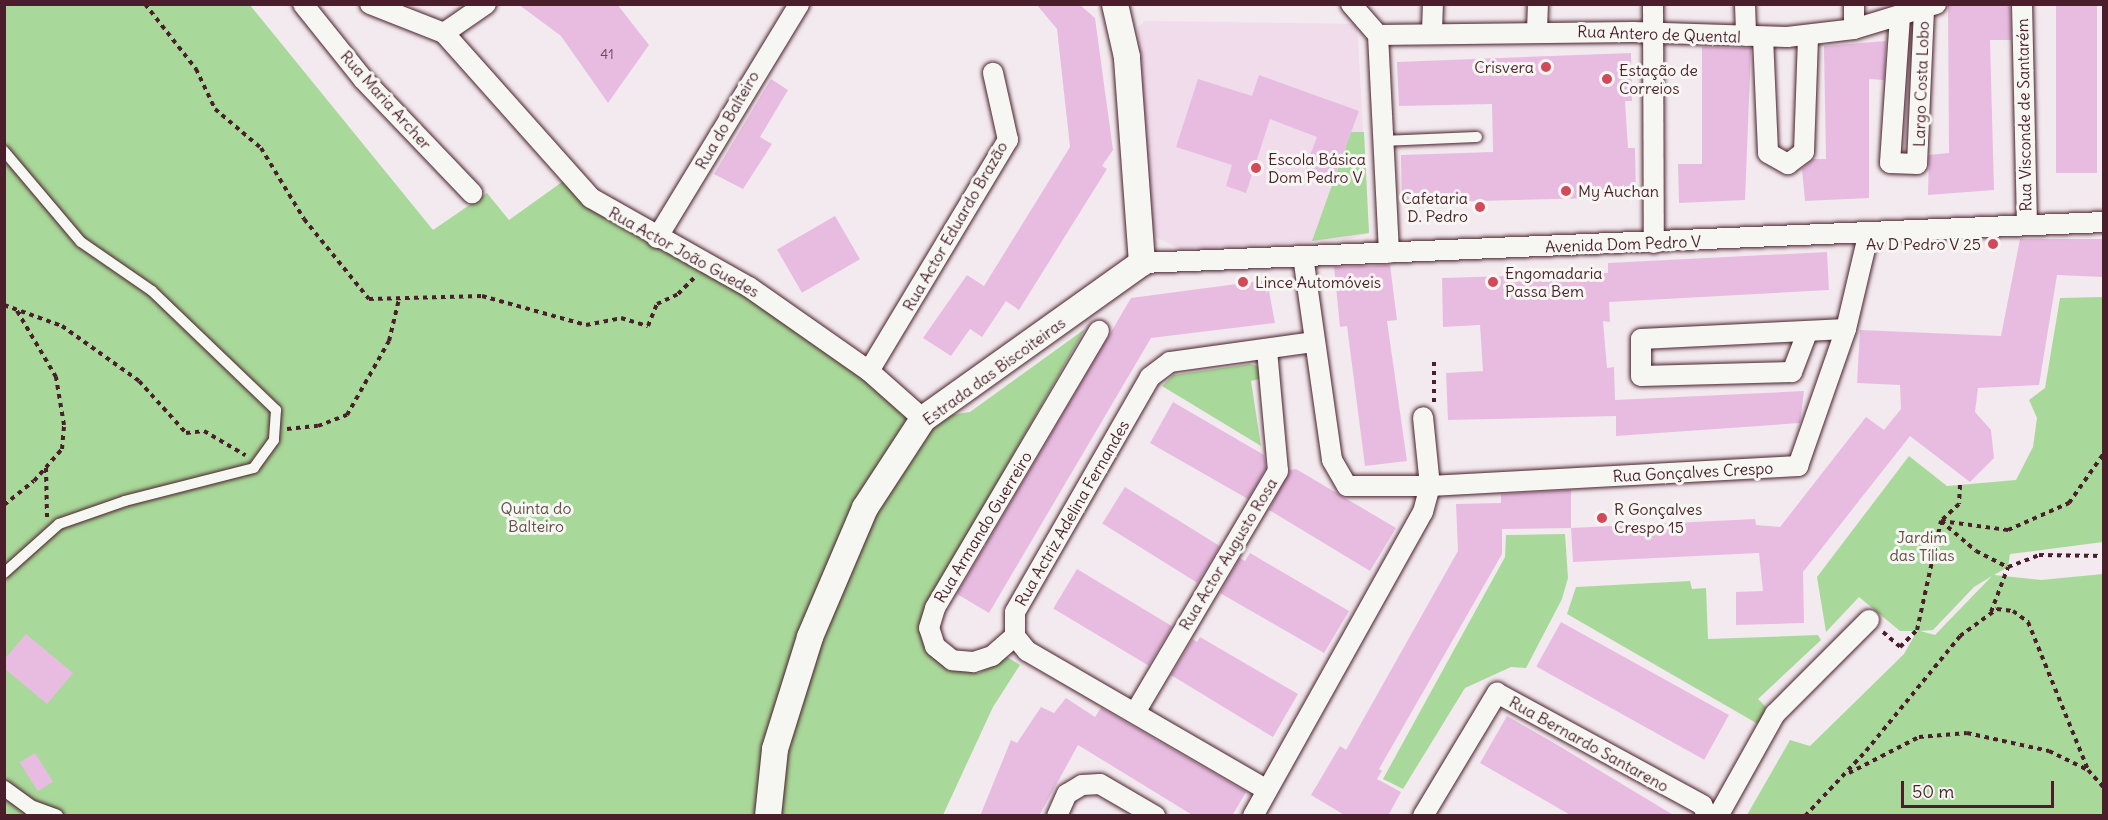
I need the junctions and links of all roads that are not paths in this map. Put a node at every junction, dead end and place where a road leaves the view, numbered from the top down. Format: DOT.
graph roads {
  1 [pos="303,4"];
  2 [pos="370,4"];
  3 [pos="486,4"];
  4 [pos="800,4"];
  5 [pos="1115,4"];
  6 [pos="1351,4"];
  7 [pos="1433,4"];
  8 [pos="1538,4"];
  9 [pos="1653,4"];
  10 [pos="1745,4"];
  11 [pos="1854,4"];
  12 [pos="2022,4"];
  13 [pos="1930,7"];
  14 [pos="1900,16"];
  15 [pos="1854,29"];
  16 [pos="1432,31"];
  17 [pos="1537,31"];
  18 [pos="444,33"];
  19 [pos="1652,33"];
  20 [pos="1378,35"];
  21 [pos="1808,35"];
  22 [pos="1754,37"];
  23 [pos="993,73"];
  24 [pos="1477,137"];
  25 [pos="1381,141"];
  26 [pos="4,151"];
  27 [pos="472,193"];
  28 [pos="2103,222"];
  29 [pos="2026,225"];
  30 [pos="1868,236"];
  31 [pos="657,237"];
  32 [pos="1654,243"];
  33 [pos="1389,253"];
  34 [pos="1304,256"];
  35 [pos="1142,263"];
  36 [pos="1846,329"];
  37 [pos="1099,331"];
  38 [pos="1807,333"];
  39 [pos="1314,342"];
  40 [pos="1267,351"];
  41 [pos="868,370"];
  42 [pos="1423,417"];
  43 [pos="923,419"];
  44 [pos="1430,486"];
  45 [pos="4,573"];
  46 [pos="1869,620"];
  47 [pos="1015,636"];
  48 [pos="1136,711"];
  49 [pos="4,788"];
  50 [pos="1267,790"];
  51 [pos="1256,814"];
  52 [pos="55,816"];
  53 [pos="768,816"];
  54 [pos="1057,816"];
  55 [pos="1155,816"];
  56 [pos="1423,816"];
  57 [pos="1708,816"];
  58 [pos="1718,816"];
  1 -- 27 [label="street, Rua Maria Archer"];
  2 -- 18 [label="street"];
  3 -- 18 [label="street"];
  4 -- 31 [label="street, Rua do Balteiro"];
  5 -- 35 [label="street"];
  6 -- 20 [label="street"];
  7 -- 16 [label="street"];
  8 -- 17 [label="street"];
  9 -- 19 [label="street"];
  10 -- 22 [label="street"];
  11 -- 15 [label="street"];
  12 -- 29 [label="street, Rua Visconde de Santarém"];
  13 -- 14 [label="street, Rua Antero de Quental"];
  13 -- 14 [label="street, Largo Costa Lobo"];
  14 -- 15 [label="street, Rua Antero de Quental"];
  15 -- 21 [label="street, Rua Antero de Quental"];
  16 -- 17 [label="street, Rua Antero de Quental"];
  16 -- 20 [label="street, Rua Antero de Quental"];
  17 -- 19 [label="street, Rua Antero de Quental"];
  18 -- 31 [label="street, Rua Actor João Guedes"];
  19 -- 22 [label="street, Rua Antero de Quental"];
  19 -- 32 [label="street"];
  20 -- 25 [label="street"];
  21 -- 22 [label="street, Rua Antero de Quental"];
  21 -- 22 [label="street"];
  23 -- 41 [label="street, Rua Actor Eduardo Brazão"];
  24 -- 25 [label="lane"];
  25 -- 33 [label="street"];
  26 -- 45 [label="lane"];
  28 -- 29 [label="street, Avenida Dom Pedro V"];
  29 -- 30 [label="street, Avenida Dom Pedro V"];
  30 -- 32 [label="street, Avenida Dom Pedro V"];
  30 -- 36 [label="street, Rua Gonçalves Crespo"];
  31 -- 41 [label="street, Rua Actor João Guedes"];
  32 -- 33 [label="street, Avenida Dom Pedro V"];
  33 -- 34 [label="street, Avenida Dom Pedro V"];
  34 -- 35 [label="street, Avenida Dom Pedro V"];
  34 -- 39 [label="street"];
  35 -- 43 [label="street, Estrada das Biscoiteiras"];
  36 -- 38 [label="street"];
  36 -- 44 [label="street, Rua Gonçalves Crespo"];
  37 -- 47 [label="street, Rua Armando Guerreiro"];
  38 -- 38 [label="street"];
  39 -- 40 [label="street, Rua Actriz Adelina Fernandes"];
  39 -- 44 [label="street, Rua Gonçalves Crespo"];
  40 -- 47 [label="street, Rua Actriz Adelina Fernandes"];
  40 -- 48 [label="street, Rua Actor Augusto Rosa"];
  41 -- 43 [label="street, Rua Actor João Guedes"];
  42 -- 44 [label="street"];
  43 -- 53 [label="street, Estrada das Biscoiteiras"];
  44 -- 50 [label="street"];
  46 -- 58 [label="street"];
  47 -- 48 [label="street"];
  48 -- 50 [label="street"];
  49 -- 52 [label="street"];
  50 -- 51 [label="street"];
  54 -- 55 [label="street"];
  56 -- 57 [label="street, Rua Bernardo Santareno"];
}
